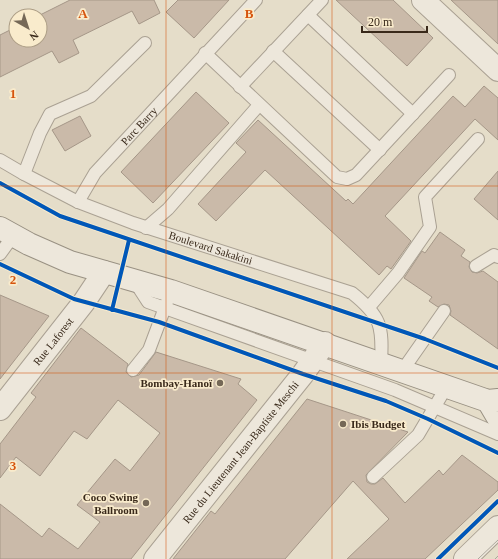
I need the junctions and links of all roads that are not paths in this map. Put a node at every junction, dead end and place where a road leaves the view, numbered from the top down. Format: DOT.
graph roads {
  1 [pos="256,0"];
  2 [pos="322,0"];
  3 [pos="423,0"];
  4 [pos="308,15"];
  5 [pos="145,42"];
  6 [pos="273,51"];
  7 [pos="205,53"];
  8 [pos="498,70"];
  9 [pos="449,75"];
  10 [pos="240,87"];
  11 [pos="259,105"];
  12 [pos="413,114"];
  13 [pos="478,139"];
  14 [pos="380,150"];
  15 [pos="0,160"];
  16 [pos="24,174"];
  17 [pos="78,202"];
  18 [pos="146,228"];
  19 [pos="7,232"];
  20 [pos="0,254"];
  21 [pos="498,257"];
  22 [pos="476,266"];
  23 [pos="104,272"];
  24 [pos="168,300"];
  25 [pos="369,307"];
  26 [pos="444,311"];
  27 [pos="325,343"];
  28 [pos="312,361"];
  29 [pos="381,363"];
  30 [pos="133,370"];
  31 [pos="402,371"];
  32 [pos="447,386"];
  33 [pos="435,406"];
  34 [pos="495,406"];
  35 [pos="0,409"];
  36 [pos="498,434"];
  37 [pos="373,477"];
  38 [pos="498,527"];
  39 [pos="155,559"];
  40 [pos="465,559"];
  1 -- 7 [label="lane, Parc Barry"];
  2 -- 4 [label="lane"];
  3 -- 8 [label="street"];
  4 -- 6 [label="lane"];
  4 -- 12 [label="lane"];
  5 -- 16 [label="lane"];
  6 -- 10 [label="lane"];
  6 -- 14 [label="lane"];
  7 -- 10 [label="lane"];
  7 -- 17 [label="lane, Parc Barry"];
  9 -- 12 [label="lane"];
  10 -- 11 [label="lane"];
  11 -- 14 [label="lane"];
  11 -- 18 [label="lane"];
  12 -- 14 [label="lane"];
  13 -- 25 [label="lane"];
  15 -- 16 [label="lane, Boulevard Sakakini"];
  16 -- 17 [label="lane, Boulevard Sakakini"];
  17 -- 18 [label="lane, Boulevard Sakakini"];
  18 -- 25 [label="lane, Boulevard Sakakini"];
  19 -- 20 [label="lane"];
  19 -- 23 [label="street"];
  21 -- 22 [label="lane"];
  23 -- 24 [label="street"];
  23 -- 35 [label="street, Rue Laforest"];
  24 -- 27 [label="street"];
  24 -- 28 [label="lane"];
  24 -- 30 [label="lane"];
  25 -- 29 [label="lane, Boulevard Sakakini"];
  26 -- 31 [label="lane"];
  27 -- 28 [label="street, Rue du Lieutenant Jean-Baptiste Meschi"];
  27 -- 29 [label="street"];
  28 -- 33 [label="lane"];
  28 -- 39 [label="street, Rue du Lieutenant Jean-Baptiste Meschi"];
  29 -- 31 [label="street"];
  31 -- 32 [label="street"];
  32 -- 33 [label="lane"];
  32 -- 34 [label="street"];
  33 -- 36 [label="lane"];
  33 -- 37 [label="lane"];
  38 -- 40 [label="street"];
}
